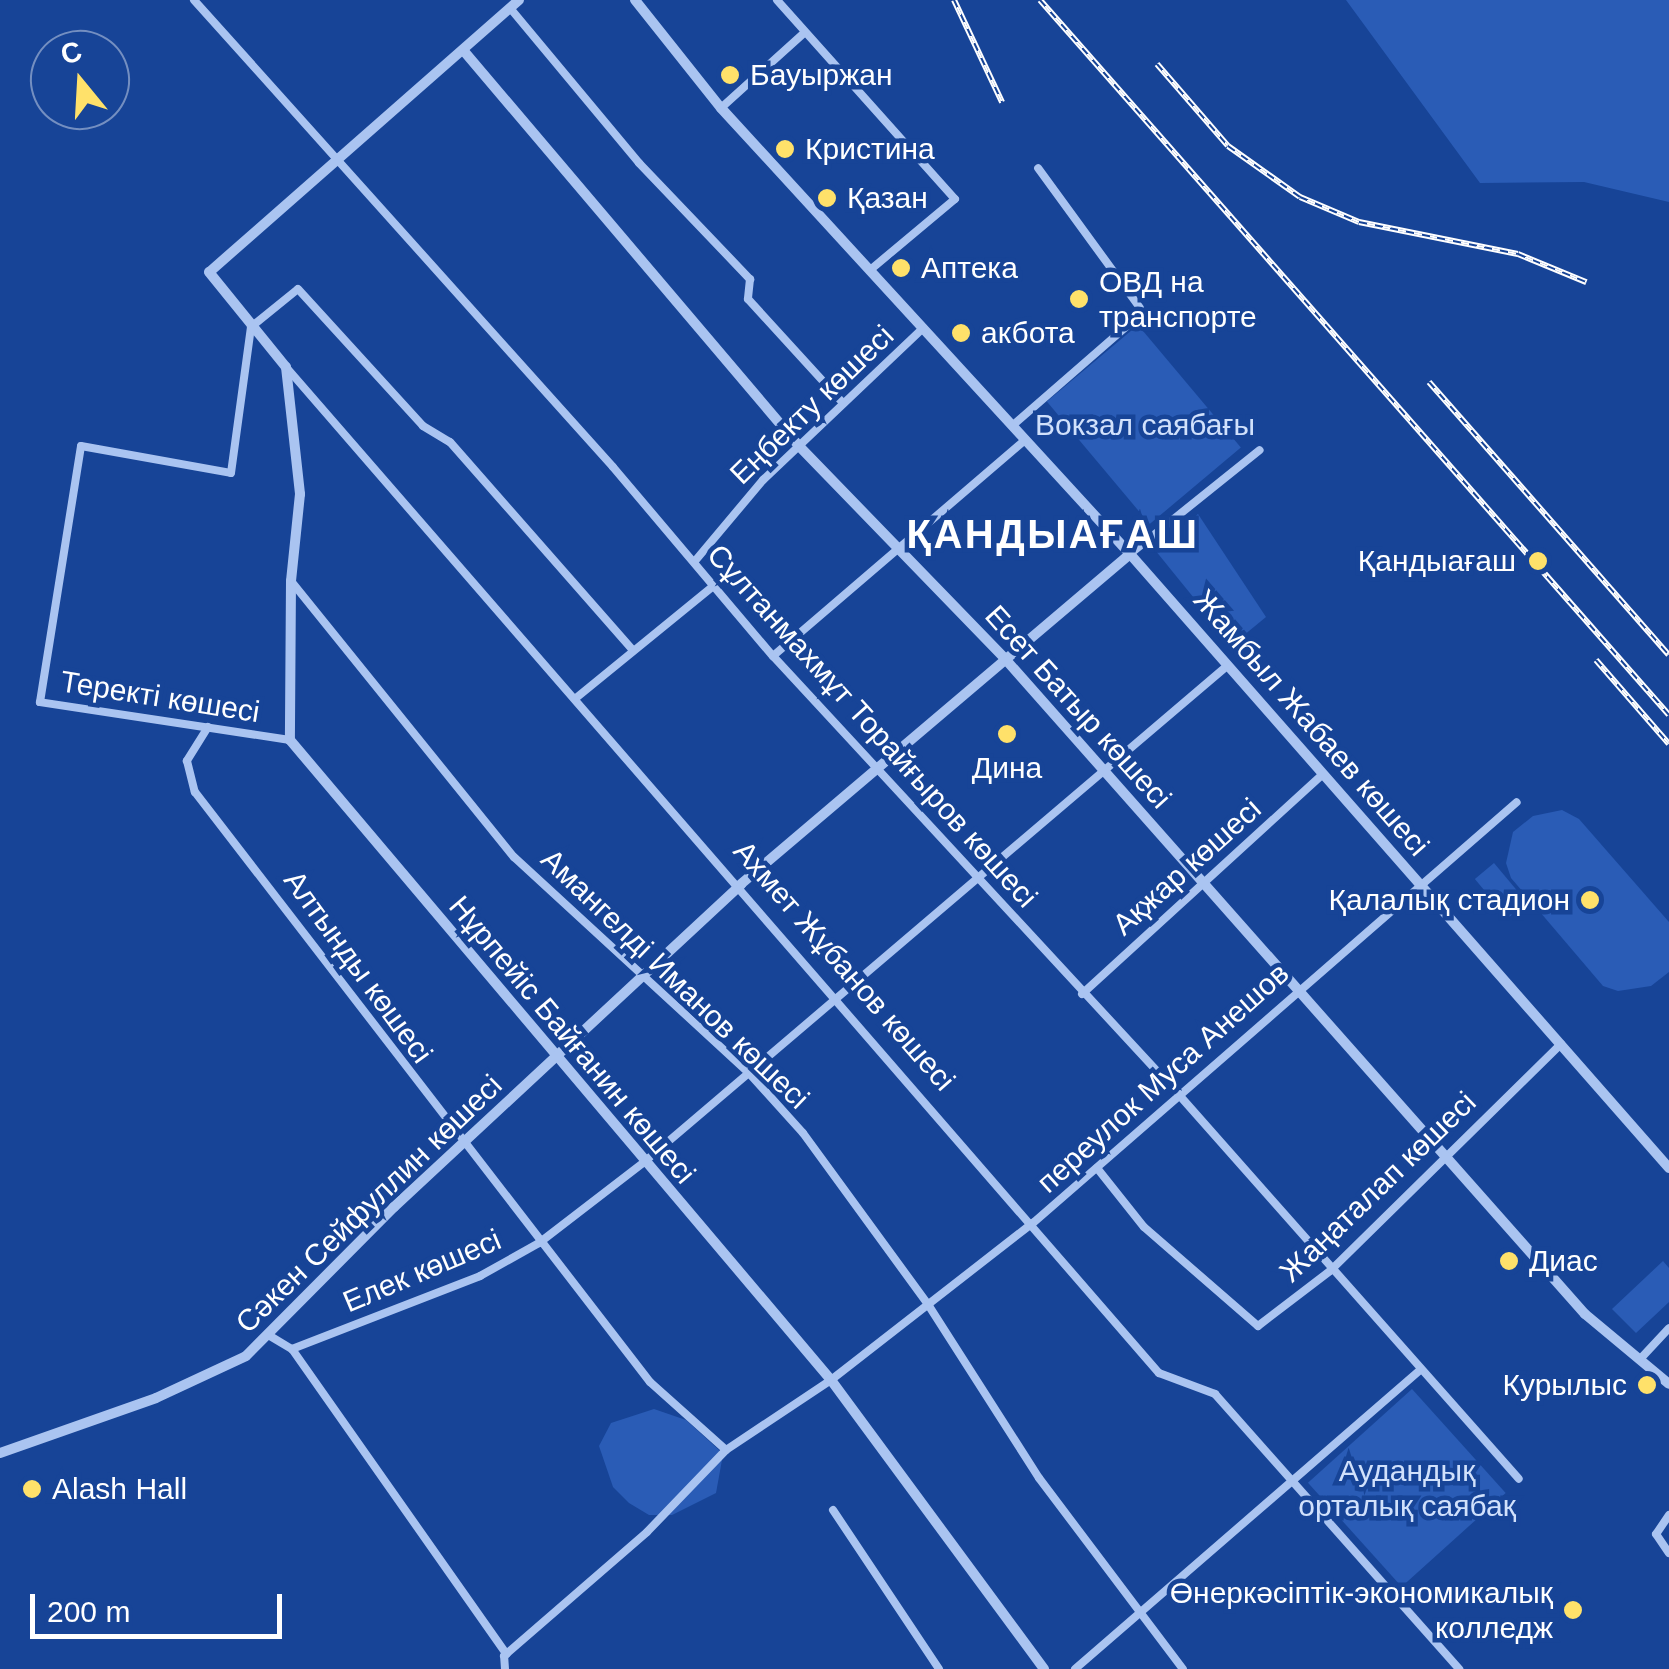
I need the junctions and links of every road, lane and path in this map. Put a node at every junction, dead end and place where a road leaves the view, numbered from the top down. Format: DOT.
graph roads {
  1 [pos="194,0"];
  2 [pos="634,0"];
  3 [pos="777,0"];
  4 [pos="514,4"];
  5 [pos="805,32"];
  6 [pos="463,50"];
  7 [pos="722,108"];
  8 [pos="334,163"];
  9 [pos="1038,168"];
  10 [pos="870,270"];
  11 [pos="252,327"];
  12 [pos="923,328"];
  13 [pos="286,368"];
  14 [pos="844,403"];
  15 [pos="1012,426"];
  16 [pos="1024,440"];
  17 [pos="798,446"];
  18 [pos="1260,450"];
  19 [pos="898,550"];
  20 [pos="1130,554"];
  21 [pos="695,561"];
  22 [pos="291,581"];
  23 [pos="716,584"];
  24 [pos="632,650"];
  25 [pos="773,656"];
  26 [pos="1007,661"];
  27 [pos="1227,666"];
  28 [pos="576,698"];
  29 [pos="208,728"];
  30 [pos="290,740"];
  31 [pos="878,771"];
  32 [pos="1105,772"];
  33 [pos="1323,774"];
  34 [pos="1517,802"];
  35 [pos="980,879"];
  36 [pos="1203,882"];
  37 [pos="1418,882"];
  38 [pos="740,884"];
  39 [pos="646,976"];
  40 [pos="1297,989"];
  41 [pos="1082,994"];
  42 [pos="836,996"];
  43 [pos="1561,1044"];
  44 [pos="556,1062"];
  45 [pos="748,1072"];
  46 [pos="1180,1096"];
  47 [pos="462,1146"];
  48 [pos="1444,1155"];
  49 [pos="643,1163"];
  50 [pos="1097,1168"];
  51 [pos="1669,1168"];
  52 [pos="1033,1223"];
  53 [pos="539,1243"];
  54 [pos="1330,1270"];
  55 [pos="929,1306"];
  56 [pos="1669,1328"];
  57 [pos="270,1336"];
  58 [pos="292,1350"];
  59 [pos="1643,1356"];
  60 [pos="1420,1370"];
  61 [pos="831,1380"];
  62 [pos="1669,1384"];
  63 [pos="726,1450"];
  64 [pos="0,1453"];
  65 [pos="1518,1480"];
  66 [pos="1293,1484"];
  67 [pos="833,1510"];
  68 [pos="1669,1515"];
  69 [pos="1669,1552"];
  70 [pos="1138,1612"];
  71 [pos="506,1654"];
  72 [pos="505,1669"];
  73 [pos="940,1669"];
  74 [pos="1044,1669"];
  75 [pos="1076,1669"];
  76 [pos="1183,1669"];
  77 [pos="1459,1669"];
  1 -- 8 [label="street, Сұлтанмахмұт Торайғыров көшесі"];
  2 -- 7 [label="street, Жамбыл Жабаев көшесі"];
  3 -- 5 [label="street"];
  4 -- 6 [label="street"];
  4 -- 14 [label="street"];
  5 -- 7 [label="street"];
  5 -- 10 [label="street"];
  6 -- 8 [label="street"];
  6 -- 17 [label="street, Есет Батыр көшесі"];
  7 -- 10 [label="street, Жамбыл Жабаев көшесі"];
  8 -- 11 [label="street, Ахмет Жұбанов көшесі"];
  8 -- 21 [label="street, Сұлтанмахмұт Торайғыров көшесі"];
  9 -- 15 [label="street"];
  10 -- 12 [label="street, Жамбыл Жабаев көшесі"];
  11 -- 13 [label="street, Ахмет Жұбанов көшесі"];
  11 -- 24 [label="street"];
  11 -- 29 [label="street, Теректі көшесі"];
  12 -- 14 [label="street, Еңбекту көшесі"];
  12 -- 15 [label="street, Жамбыл Жабаев көшесі"];
  13 -- 22 [label="street"];
  13 -- 28 [label="street, Ахмет Жұбанов көшесі"];
  14 -- 17 [label="street, Еңбекту көшесі"];
  15 -- 16 [label="street, Жамбыл Жабаев көшесі"];
  16 -- 19 [label="street"];
  16 -- 20 [label="street, Жамбыл Жабаев көшесі"];
  17 -- 19 [label="street, Есет Батыр көшесі"];
  17 -- 21 [label="street, Еңбекту көшесі"];
  18 -- 20 [label="street"];
  19 -- 25 [label="street"];
  19 -- 26 [label="street, Есет Батыр көшесі"];
  20 -- 26 [label="street, Сәкен Сейфуллин көшесі"];
  20 -- 27 [label="street, Жамбыл Жабаев көшесі"];
  21 -- 23 [label="street, Сұлтанмахмұт Торайғыров көшесі"];
  22 -- 30 [label="street"];
  22 -- 39 [label="street, Амангелді Иманов көшесі"];
  23 -- 24 [label="street"];
  23 -- 25 [label="street, Сұлтанмахмұт Торайғыров көшесі"];
  24 -- 28 [label="street"];
  25 -- 31 [label="street, Сұлтанмахмұт Торайғыров көшесі"];
  26 -- 31 [label="street, Сәкен Сейфуллин көшесі"];
  26 -- 32 [label="street, Есет Батыр көшесі"];
  27 -- 32 [label="street, Елек көшесі"];
  27 -- 33 [label="street, Жамбыл Жабаев көшесі"];
  28 -- 38 [label="street, Ахмет Жұбанов көшесі"];
  29 -- 30 [label="street, Теректі көшесі"];
  29 -- 47 [label="street, Алтынды көшесі"];
  30 -- 44 [label="street, Нұрпейіс Байғанин көшесі"];
  31 -- 35 [label="street, Сұлтанмахмұт Торайғыров көшесі"];
  31 -- 38 [label="street, Сәкен Сейфуллин көшесі"];
  32 -- 35 [label="street, Елек көшесі"];
  32 -- 36 [label="street, Есет Батыр көшесі"];
  33 -- 36 [label="street, Ақжар көшесі"];
  33 -- 37 [label="street, Жамбыл Жабаев көшесі"];
  34 -- 37 [label="street, переулок Муса Анешов"];
  35 -- 41 [label="street, Сұлтанмахмұт Торайғыров көшесі"];
  35 -- 42 [label="street, Елек көшесі"];
  36 -- 40 [label="street, Есет Батыр көшесі"];
  36 -- 41 [label="street, Ақжар көшесі"];
  37 -- 40 [label="street, переулок Муса Анешов"];
  37 -- 43 [label="street, Жамбыл Жабаев көшесі"];
  38 -- 39 [label="street, Сәкен Сейфуллин көшесі"];
  38 -- 42 [label="street, Ахмет Жұбанов көшесі"];
  39 -- 44 [label="street, Сәкен Сейфуллин көшесі"];
  39 -- 45 [label="street, Амангелді Иманов көшесі"];
  40 -- 46 [label="street, переулок Муса Анешов"];
  40 -- 48 [label="street, Есет Батыр көшесі"];
  41 -- 46 [label="street, Сұлтанмахмұт Торайғыров көшесі"];
  42 -- 45 [label="street, Елек көшесі"];
  42 -- 52 [label="street, Ахмет Жұбанов көшесі"];
  43 -- 48 [label="street, Жаңаталап көшесі"];
  43 -- 51 [label="street, Жамбыл Жабаев көшесі"];
  44 -- 47 [label="street, Сәкен Сейфуллин көшесі"];
  44 -- 49 [label="street, Нұрпейіс Байғанин көшесі"];
  45 -- 49 [label="street, Елек көшесі"];
  45 -- 55 [label="street, Амангелді Иманов көшесі"];
  46 -- 50 [label="street, переулок Муса Анешов"];
  46 -- 54 [label="street, Сұлтанмахмұт Торайғыров көшесі"];
  47 -- 53 [label="street, Алтынды көшесі"];
  47 -- 57 [label="street, Сәкен Сейфуллин көшесі"];
  48 -- 54 [label="street, Жаңаталап көшесі"];
  48 -- 59 [label="street, Есет Батыр көшесі"];
  49 -- 53 [label="street, Елек көшесі"];
  49 -- 61 [label="street, Нұрпейіс Байғанин көшесі"];
  50 -- 52 [label="street, переулок Муса Анешов"];
  50 -- 54 [label="street, Жаңаталап көшесі"];
  52 -- 55 [label="street, переулок Муса Анешов"];
  52 -- 66 [label="street, Ахмет Жұбанов көшесі"];
  53 -- 58 [label="street, Елек көшесі"];
  53 -- 63 [label="street, Алтынды көшесі"];
  54 -- 60 [label="street, Сұлтанмахмұт Торайғыров көшесі"];
  55 -- 61 [label="street, переулок Муса Анешов"];
  55 -- 70 [label="street, Амангелді Иманов көшесі"];
  56 -- 59 [label="street"];
  57 -- 58 [label="street"];
  57 -- 64 [label="street, Сәкен Сейфуллин көшесі"];
  58 -- 71 [label="street"];
  59 -- 62 [label="street, Есет Батыр көшесі"];
  60 -- 65 [label="street, Сұлтанмахмұт Торайғыров көшесі"];
  60 -- 66 [label="street"];
  61 -- 63 [label="street, переулок Муса Анешов"];
  61 -- 74 [label="street, Нұрпейіс Байғанин көшесі"];
  63 -- 71 [label="street, переулок Муса Анешов"];
  66 -- 70 [label="street"];
  66 -- 77 [label="street, Ахмет Жұбанов көшесі"];
  67 -- 73 [label="street"];
  68 -- 69 [label="street"];
  70 -- 75 [label="street"];
  70 -- 76 [label="street, Амангелді Иманов көшесі"];
  71 -- 72 [label="street"];
}
